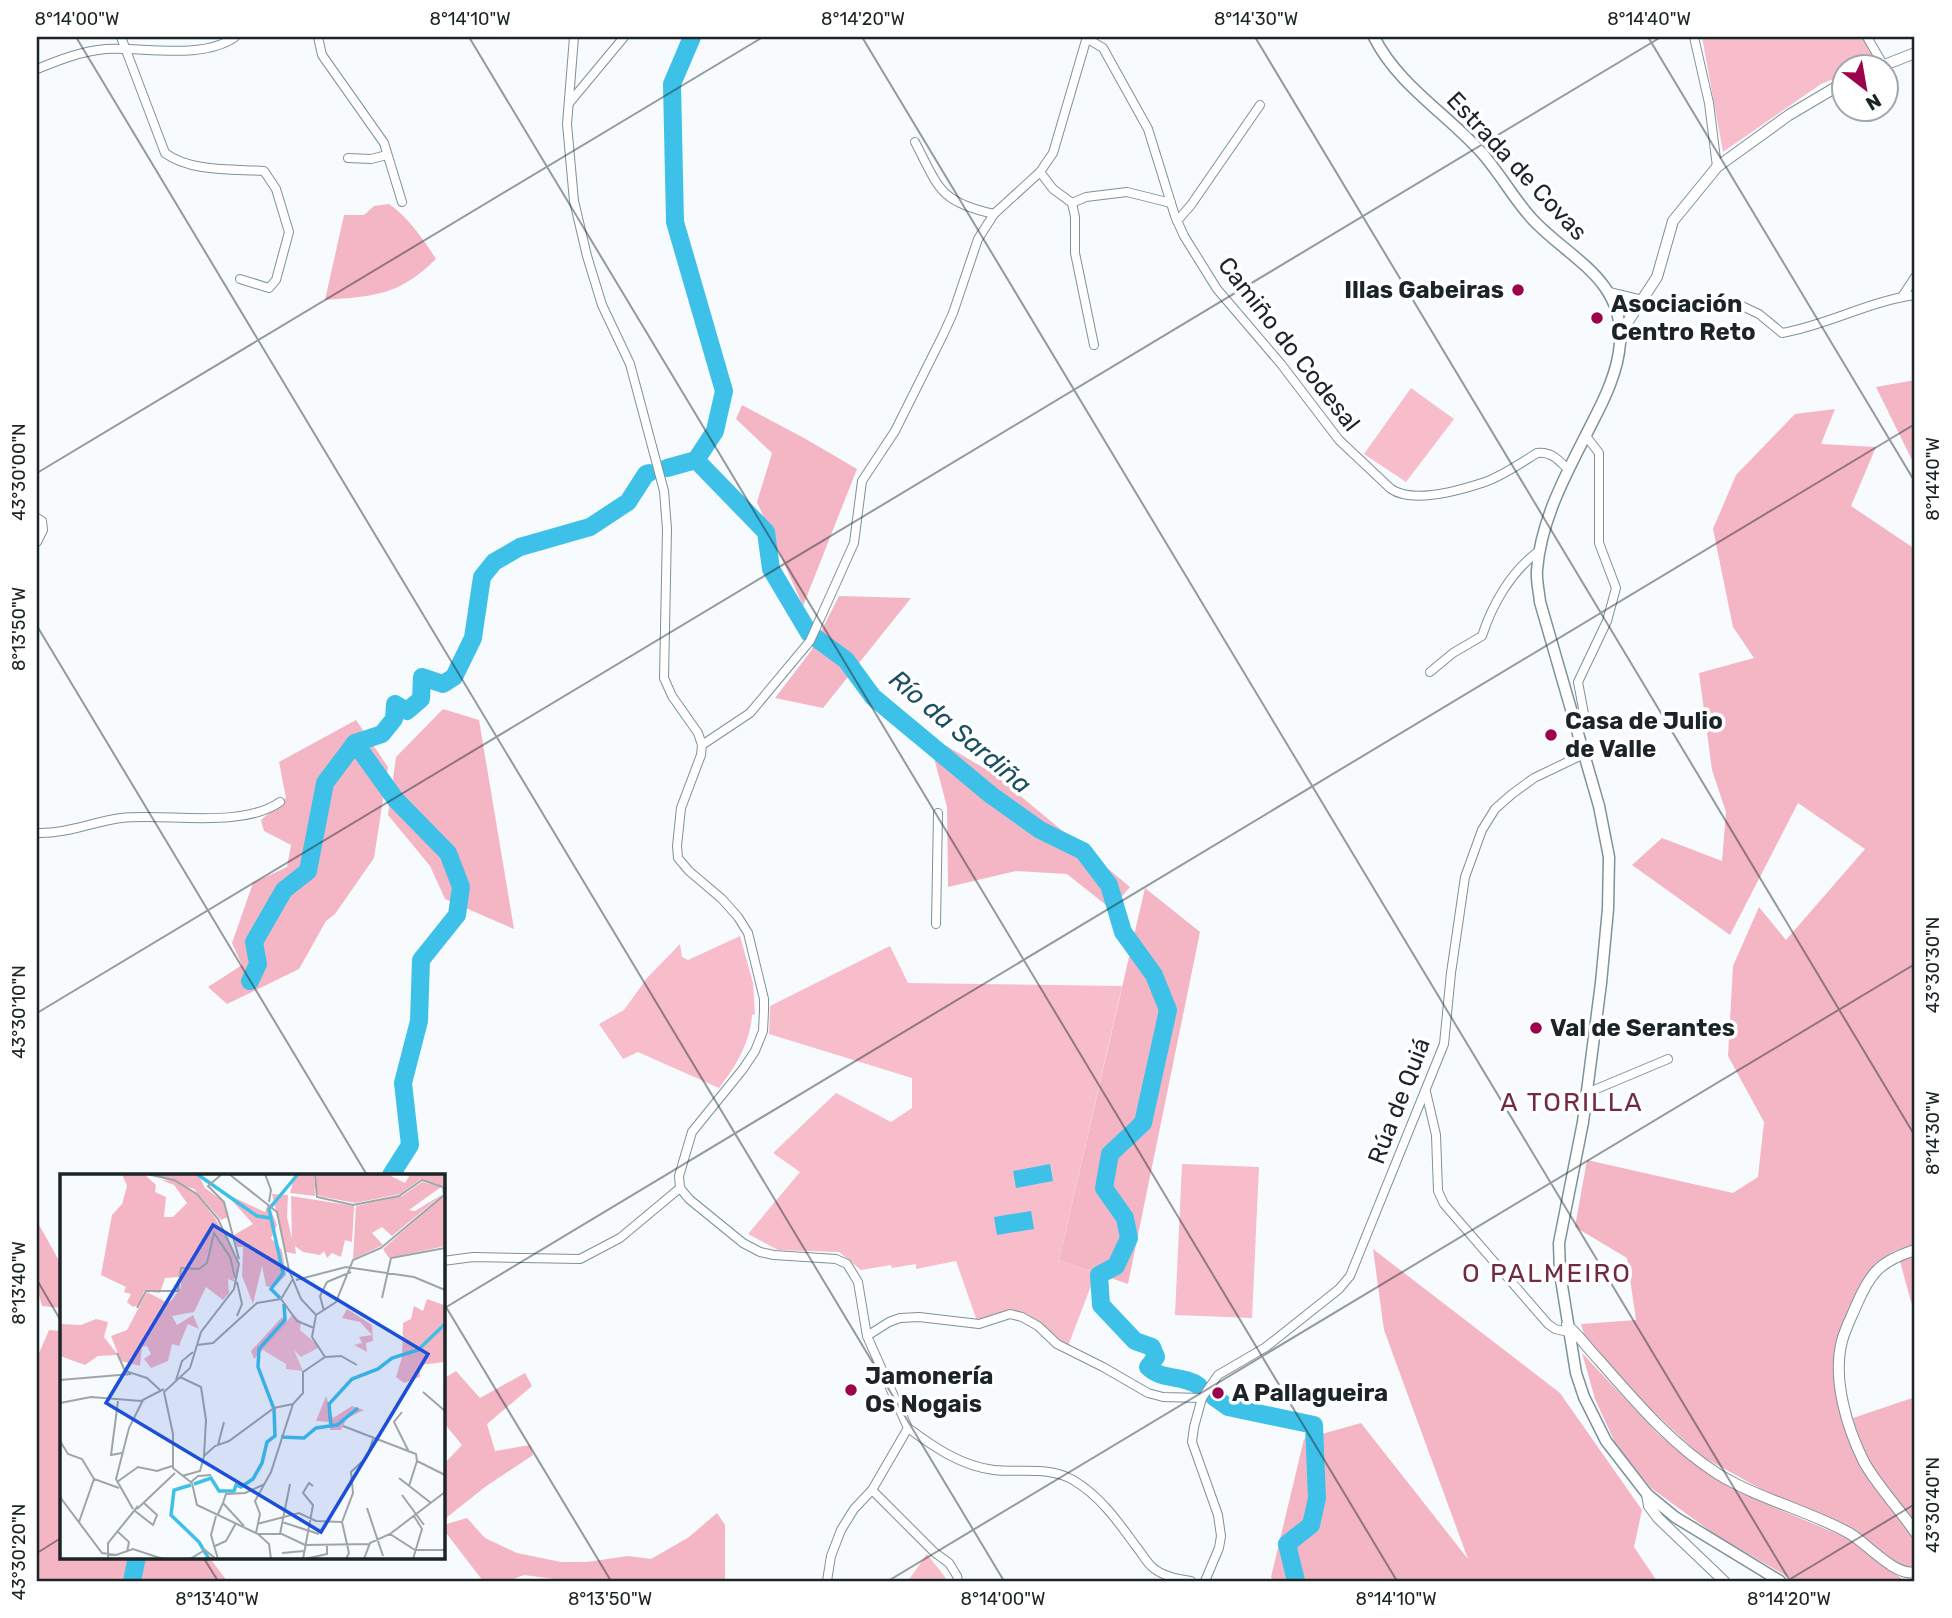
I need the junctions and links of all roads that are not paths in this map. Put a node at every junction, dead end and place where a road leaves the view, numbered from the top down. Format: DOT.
graph roads {
  1 [pos="121,37"];
  2 [pos="235,37"];
  3 [pos="318,37"];
  4 [pos="575,37"];
  5 [pos="624,37"];
  6 [pos="1374,37"];
  7 [pos="1694,37"];
  8 [pos="1088,38"];
  9 [pos="126,49"];
  10 [pos="37,69"];
  11 [pos="1829,91"];
  12 [pos="569,103"];
  13 [pos="1260,105"];
  14 [pos="915,142"];
  15 [pos="387,155"];
  16 [pos="348,158"];
  17 [pos="1717,167"];
  18 [pos="1040,172"];
  19 [pos="402,202"];
  20 [pos="1072,203"];
  21 [pos="1171,203"];
  22 [pos="994,214"];
  23 [pos="1177,221"];
  24 [pos="1915,277"];
  25 [pos="240,279"];
  26 [pos="1610,293"];
  27 [pos="1915,295"];
  28 [pos="1902,297"];
  29 [pos="1643,301"];
  30 [pos="1617,312"];
  31 [pos="1620,342"];
  32 [pos="1094,345"];
  33 [pos="1586,436"];
  34 [pos="1569,470"];
  35 [pos="37,518"];
  36 [pos="37,542"];
  37 [pos="1539,551"];
  38 [pos="1430,673"];
  39 [pos="1579,736"];
  40 [pos="702,745"];
  41 [pos="1584,754"];
  42 [pos="280,802"];
  43 [pos="938,813"];
  44 [pos="37,833"];
  45 [pos="936,924"];
  46 [pos="1668,1059"];
  47 [pos="1426,1092"];
  48 [pos="1587,1093"];
  49 [pos="680,1188"];
  50 [pos="1915,1250"];
  51 [pos="444,1261"];
  52 [pos="1567,1328"];
  53 [pos="867,1336"];
  54 [pos="1202,1398"];
  55 [pos="908,1428"];
  56 [pos="872,1490"];
  57 [pos="1647,1494"];
  58 [pos="1915,1532"];
  59 [pos="1915,1572"];
  60 [pos="827,1581"];
  61 [pos="958,1581"];
  62 [pos="1181,1581"];
  63 [pos="1191,1581"];
  64 [pos="1205,1581"];
  65 [pos="1724,1581"];
  66 [pos="1780,1581"];
  1 -- 9 [label="street"];
  2 -- 9 [label="street"];
  3 -- 15 [label="street"];
  4 -- 12 [label="street"];
  5 -- 12 [label="street"];
  6 -- 26 [label="main road, Estrada de Covas"];
  7 -- 17 [label="street"];
  8 -- 18 [label="street"];
  8 -- 21 [label="street, Camiño do Codesal"];
  9 -- 10 [label="street"];
  9 -- 25 [label="street"];
  11 -- 17 [label="street"];
  12 -- 40 [label="street"];
  13 -- 23 [label="street"];
  14 -- 22 [label="street"];
  15 -- 16 [label="street"];
  15 -- 19 [label="street"];
  17 -- 29 [label="street"];
  18 -- 20 [label="street"];
  18 -- 22 [label="street"];
  20 -- 21 [label="street"];
  20 -- 32 [label="street"];
  21 -- 23 [label="street, Camiño do Codesal"];
  22 -- 40 [label="street"];
  23 -- 34 [label="street, Camiño do Codesal"];
  24 -- 28 [label="street"];
  26 -- 29 [label="street"];
  26 -- 30 [label="main road, Estrada de Covas"];
  27 -- 28 [label="street"];
  28 -- 29 [label="street"];
  29 -- 30 [label="street"];
  29 -- 31 [label="street"];
  30 -- 31 [label="main road, Estrada de Covas"];
  31 -- 33 [label="main road, Estrada de Covas"];
  33 -- 34 [label="main road, Estrada de Covas"];
  33 -- 39 [label="street"];
  34 -- 37 [label="main road, Estrada de Covas"];
  35 -- 36 [label="street"];
  37 -- 38 [label="street"];
  37 -- 39 [label="main road, Estrada de Covas"];
  39 -- 41 [label="main road, Estrada de Covas"];
  40 -- 49 [label="street"];
  41 -- 47 [label="street, Rúa de Quiá"];
  41 -- 48 [label="main road, Estrada de Covas"];
  42 -- 44 [label="street"];
  43 -- 45 [label="street"];
  46 -- 48 [label="street"];
  47 -- 52 [label="street"];
  47 -- 54 [label="street, Rúa de Quiá"];
  48 -- 52 [label="main road, Estrada de Covas"];
  49 -- 51 [label="street"];
  49 -- 53 [label="street"];
  50 -- 58 [label="street"];
  52 -- 57 [label="main road, Estrada de Covas"];
  52 -- 59 [label="street"];
  53 -- 54 [label="street"];
  53 -- 55 [label="street"];
  54 -- 64 [label="street"];
  55 -- 56 [label="street"];
  55 -- 62 [label="street"];
  56 -- 60 [label="street"];
  56 -- 61 [label="street"];
  57 -- 65 [label="street"];
  57 -- 66 [label="main road, Estrada de Covas"];
  62 -- 63 [label="street"];
}
